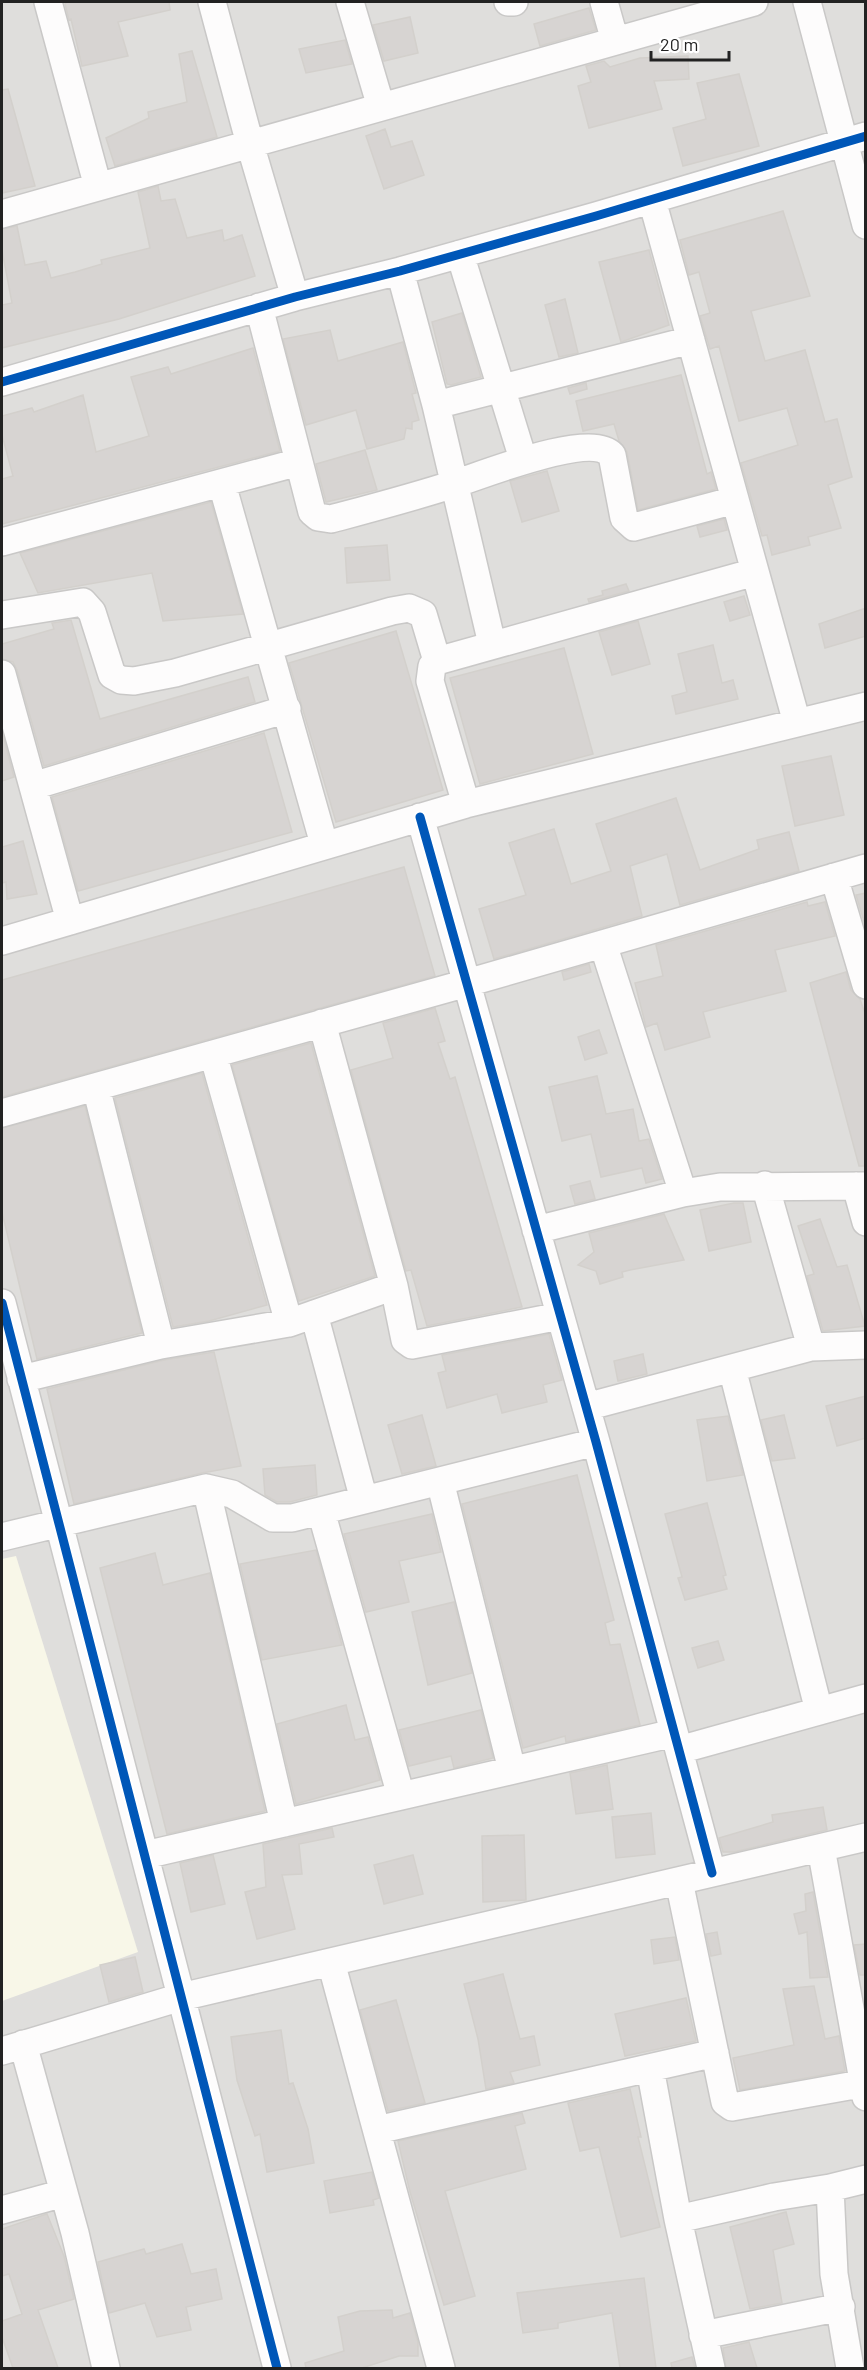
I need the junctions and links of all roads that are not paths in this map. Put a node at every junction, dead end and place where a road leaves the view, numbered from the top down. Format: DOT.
graph roads {
  1 [pos="48,2"];
  2 [pos="212,2"];
  3 [pos="350,2"];
  4 [pos="508,2"];
  5 [pos="514,2"];
  6 [pos="604,2"];
  7 [pos="754,2"];
  8 [pos="807,2"];
  9 [pos="615,41"];
  10 [pos="381,107"];
  11 [pos="855,138"];
  12 [pos="250,144"];
  13 [pos="98,186"];
  14 [pos="652,200"];
  15 [pos="2,214"];
  16 [pos="866,225"];
  17 [pos="460,254"];
  18 [pos="400,271"];
  19 [pos="295,297"];
  20 [pos="259,307"];
  21 [pos="691,340"];
  22 [pos="2,382"];
  23 [pos="503,388"];
  24 [pos="436,405"];
  25 [pos="523,459"];
  26 [pos="299,462"];
  27 [pos="222,484"];
  28 [pos="455,484"];
  29 [pos="735,500"];
  30 [pos="2,542"];
  31 [pos="755,572"];
  32 [pos="2,615"];
  33 [pos="492,644"];
  34 [pos="270,646"];
  35 [pos="437,661"];
  36 [pos="2,674"];
  37 [pos="866,706"];
  38 [pos="287,709"];
  39 [pos="796,723"];
  40 [pos="33,786"];
  41 [pos="466,804"];
  42 [pos="420,817"];
  43 [pos="324,844"];
  44 [pos="866,868"];
  45 [pos="834,877"];
  46 [pos="70,921"];
  47 [pos="2,941"];
  48 [pos="603,944"];
  49 [pos="467,983"];
  50 [pos="866,985"];
  51 [pos="322,1023"];
  52 [pos="213,1054"];
  53 [pos="96,1087"];
  54 [pos="2,1113"];
  55 [pos="765,1185"];
  56 [pos="861,1186"];
  57 [pos="682,1193"];
  58 [pos="866,1222"];
  59 [pos="536,1230"];
  60 [pos="394,1286"];
  61 [pos="2,1303"];
  62 [pos="314,1314"];
  63 [pos="560,1316"];
  64 [pos="289,1323"];
  65 [pos="866,1345"];
  66 [pos="161,1346"];
  67 [pos="811,1347"];
  68 [pos="732,1368"];
  69 [pos="21,1379"];
  70 [pos="586,1407"];
  71 [pos="596,1442"];
  72 [pos="440,1481"];
  73 [pos="206,1488"];
  74 [pos="364,1500"];
  75 [pos="321,1511"];
  76 [pos="58,1521"];
  77 [pos="2,1537"];
  78 [pos="866,1698"];
  79 [pos="819,1711"];
  80 [pos="676,1741"];
  81 [pos="512,1770"];
  82 [pos="401,1796"];
  83 [pos="284,1823"];
  84 [pos="866,1837"];
  85 [pos="821,1848"];
  86 [pos="145,1855"];
  87 [pos="712,1873"];
  88 [pos="679,1881"];
  89 [pos="331,1962"];
  90 [pos="181,1997"];
  91 [pos="859,2007"];
  92 [pos="12,2048"];
  93 [pos="715,2053"];
  94 [pos="650,2068"];
  95 [pos="865,2087"];
  96 [pos="377,2130"];
  97 [pos="866,2180"];
  98 [pos="830,2188"];
  99 [pos="64,2193"];
  100 [pos="2,2210"];
  101 [pos="678,2219"];
  102 [pos="841,2307"];
  103 [pos="703,2335"];
  104 [pos="106,2368"];
  105 [pos="277,2368"];
  106 [pos="441,2368"];
  107 [pos="711,2368"];
  108 [pos="850,2368"];
  1 -- 13 [label="street"];
  2 -- 12 [label="street"];
  3 -- 10 [label="street"];
  4 -- 5 [label="street"];
  6 -- 9 [label="street"];
  7 -- 9 [label="street"];
  8 -- 11 [label="street"];
  9 -- 10 [label="street"];
  10 -- 12 [label="street"];
  11 -- 14 [label="street"];
  11 -- 16 [label="street"];
  12 -- 13 [label="street"];
  12 -- 19 [label="street"];
  13 -- 15 [label="street"];
  14 -- 17 [label="street"];
  14 -- 21 [label="street"];
  17 -- 18 [label="street"];
  17 -- 23 [label="street"];
  18 -- 19 [label="street"];
  18 -- 24 [label="street"];
  19 -- 20 [label="street"];
  20 -- 22 [label="street"];
  20 -- 26 [label="street"];
  21 -- 23 [label="street"];
  21 -- 29 [label="street"];
  23 -- 24 [label="street"];
  23 -- 25 [label="street"];
  24 -- 28 [label="street"];
  25 -- 28 [label="street"];
  25 -- 29 [label="street"];
  26 -- 27 [label="street"];
  26 -- 28 [label="street"];
  27 -- 30 [label="street"];
  27 -- 34 [label="street"];
  28 -- 33 [label="street"];
  29 -- 31 [label="street"];
  31 -- 33 [label="street"];
  31 -- 39 [label="street"];
  32 -- 34 [label="street"];
  33 -- 35 [label="street"];
  34 -- 35 [label="street"];
  34 -- 38 [label="street"];
  35 -- 41 [label="street"];
  36 -- 40 [label="street"];
  37 -- 39 [label="street"];
  38 -- 40 [label="street"];
  38 -- 43 [label="street"];
  39 -- 41 [label="street"];
  40 -- 46 [label="street"];
  41 -- 42 [label="street"];
  42 -- 43 [label="street"];
  42 -- 49 [label="street"];
  43 -- 46 [label="street"];
  44 -- 45 [label="street"];
  45 -- 48 [label="street"];
  45 -- 50 [label="street"];
  46 -- 47 [label="street"];
  48 -- 49 [label="street"];
  48 -- 57 [label="street"];
  49 -- 51 [label="street"];
  49 -- 59 [label="street"];
  51 -- 52 [label="street"];
  51 -- 60 [label="street"];
  52 -- 53 [label="street"];
  52 -- 64 [label="street"];
  53 -- 54 [label="street"];
  53 -- 66 [label="street"];
  55 -- 56 [label="street"];
  55 -- 57 [label="street"];
  55 -- 67 [label="street"];
  56 -- 58 [label="street"];
  57 -- 59 [label="street"];
  59 -- 63 [label="street"];
  60 -- 62 [label="street"];
  60 -- 63 [label="street"];
  61 -- 69 [label="street"];
  62 -- 64 [label="street"];
  62 -- 74 [label="street"];
  63 -- 70 [label="street"];
  64 -- 66 [label="street"];
  65 -- 67 [label="street"];
  66 -- 69 [label="street"];
  67 -- 68 [label="street"];
  68 -- 70 [label="street"];
  68 -- 79 [label="street"];
  69 -- 76 [label="street"];
  70 -- 71 [label="street"];
  71 -- 72 [label="street"];
  71 -- 80 [label="street"];
  72 -- 74 [label="street"];
  72 -- 81 [label="street"];
  73 -- 75 [label="street"];
  73 -- 76 [label="street"];
  73 -- 83 [label="street"];
  74 -- 75 [label="street"];
  75 -- 82 [label="street"];
  76 -- 77 [label="street"];
  76 -- 86 [label="street"];
  78 -- 79 [label="street"];
  79 -- 80 [label="street"];
  80 -- 81 [label="street"];
  80 -- 87 [label="street"];
  81 -- 82 [label="street"];
  82 -- 83 [label="street"];
  83 -- 86 [label="street"];
  84 -- 85 [label="street"];
  85 -- 87 [label="street"];
  85 -- 91 [label="street"];
  86 -- 90 [label="street"];
  87 -- 88 [label="street"];
  88 -- 89 [label="street"];
  88 -- 93 [label="street"];
  89 -- 90 [label="street"];
  89 -- 96 [label="street"];
  90 -- 92 [label="street"];
  90 -- 105 [label="street"];
  91 -- 95 [label="street"];
  92 -- 99 [label="street"];
  93 -- 94 [label="street"];
  93 -- 95 [label="street"];
  94 -- 96 [label="street"];
  94 -- 101 [label="street"];
  96 -- 106 [label="street"];
  97 -- 98 [label="street"];
  98 -- 101 [label="street"];
  98 -- 102 [label="street"];
  99 -- 100 [label="street"];
  99 -- 104 [label="street"];
  101 -- 103 [label="street"];
  102 -- 103 [label="street"];
  102 -- 108 [label="street"];
  103 -- 107 [label="street"];
}
